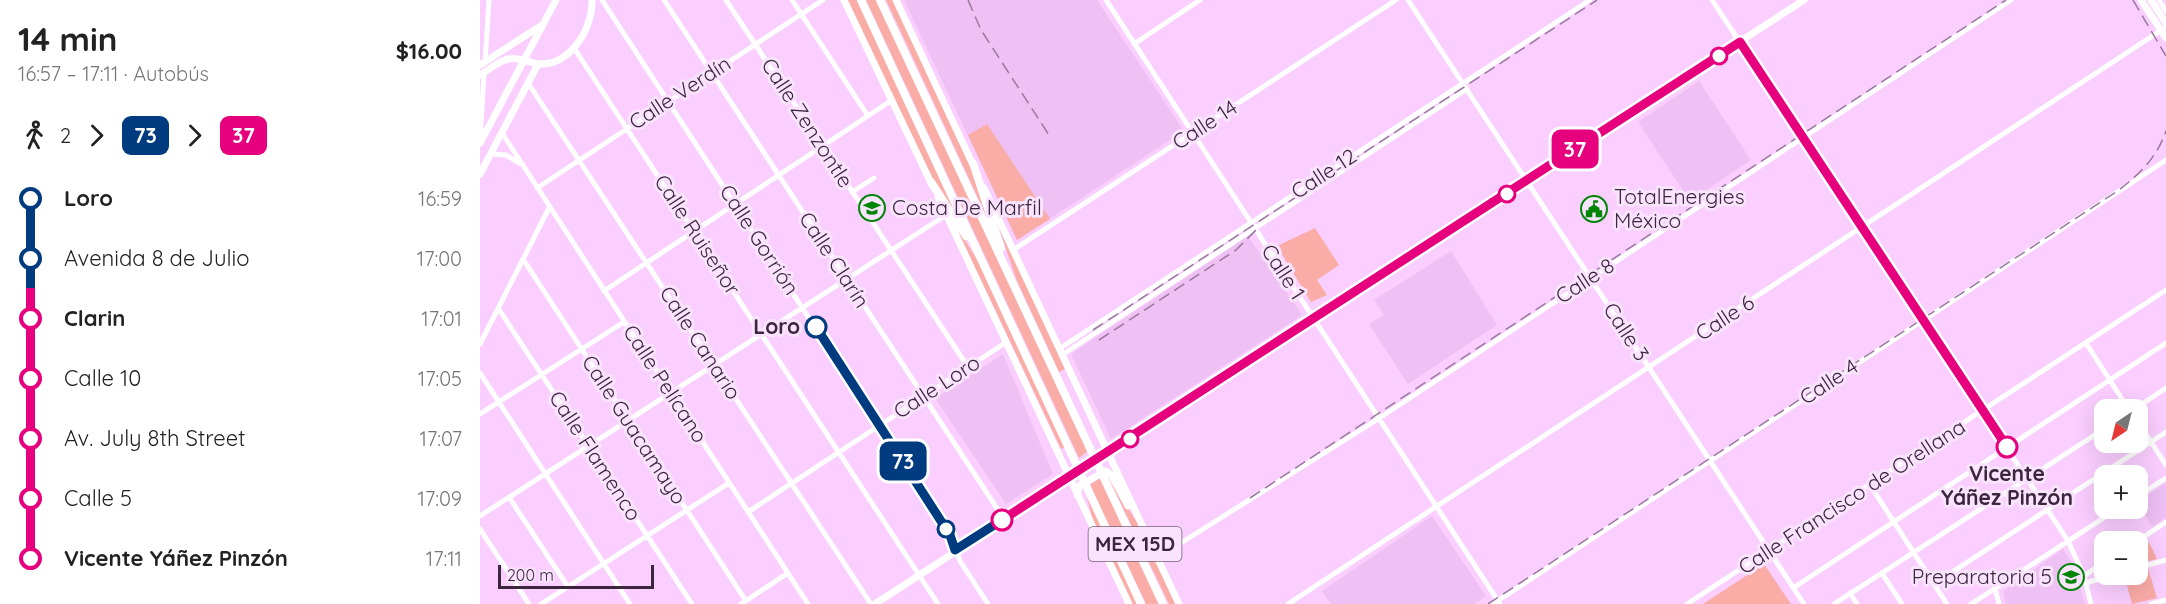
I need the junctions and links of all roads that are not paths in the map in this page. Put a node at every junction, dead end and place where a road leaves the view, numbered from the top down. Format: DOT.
graph roads {
  1 [pos="489,0"];
  2 [pos="556,0"];
  3 [pos="592,0"];
  4 [pos="602,0"];
  5 [pos="664,0"];
  6 [pos="726,0"];
  7 [pos="792,0"];
  8 [pos="823,0"];
  9 [pos="844,0"];
  10 [pos="861,0"];
  11 [pos="880,0"];
  12 [pos="896,0"];
  13 [pos="1106,0"];
  14 [pos="1200,0"];
  15 [pos="1396,0"];
  16 [pos="1408,0"];
  17 [pos="1590,0"];
  18 [pos="1712,0"];
  19 [pos="1804,0"];
  20 [pos="2011,0"];
  21 [pos="2141,0"];
  22 [pos="2151,0"];
  23 [pos="2159,0"];
  24 [pos="2166,10"];
  25 [pos="801,14"];
  26 [pos="542,25"];
  27 [pos="2164,26"];
  28 [pos="2166,38"];
  29 [pos="1740,42"];
  30 [pos="755,44"];
  31 [pos="1134,44"];
  32 [pos="574,48"];
  33 [pos="526,61"];
  34 [pos="482,63"];
  35 [pos="538,64"];
  36 [pos="711,73"];
  37 [pos="482,74"];
  38 [pos="528,83"];
  39 [pos="1463,83"];
  40 [pos="1467,89"];
  41 [pos="892,100"];
  42 [pos="668,101"];
  43 [pos="868,116"];
  44 [pos="627,128"];
  45 [pos="502,133"];
  46 [pos="1193,133"];
  47 [pos="1803,138"];
  48 [pos="480,143"];
  49 [pos="823,146"];
  50 [pos="490,154"];
  51 [pos="579,159"];
  52 [pos="2166,160"];
  53 [pos="521,164"];
  54 [pos="973,164"];
  55 [pos="480,174"];
  56 [pos="778,175"];
  57 [pos="874,178"];
  58 [pos="1527,180"];
  59 [pos="931,182"];
  60 [pos="537,188"];
  61 [pos="852,192"];
  62 [pos="735,204"];
  63 [pos="549,208"];
  64 [pos="946,215"];
  65 [pos="1251,222"];
  66 [pos="1255,228"];
  67 [pos="1863,229"];
  68 [pos="694,231"];
  69 [pos="891,250"];
  70 [pos="1013,250"];
  71 [pos="523,259"];
  72 [pos="981,261"];
  73 [pos="647,262"];
  74 [pos="1591,277"];
  75 [pos="847,279"];
  76 [pos="1013,284"];
  77 [pos="2166,290"];
  78 [pos="604,291"];
  79 [pos="498,308"];
  80 [pos="803,308"];
  81 [pos="1315,320"];
  82 [pos="1922,321"];
  83 [pos="624,322"];
  84 [pos="762,334"];
  85 [pos="1005,343"];
  86 [pos="2086,343"];
  87 [pos="2166,343"];
  88 [pos="480,344"];
  89 [pos="582,349"];
  90 [pos="1061,352"];
  91 [pos="715,365"];
  92 [pos="968,367"];
  93 [pos="1650,368"];
  94 [pos="480,373"];
  95 [pos="541,375"];
  96 [pos="2110,380"];
  97 [pos="2166,388"];
  98 [pos="671,393"];
  99 [pos="924,396"];
  100 [pos="2123,399"];
  101 [pos="2148,399"];
  102 [pos="499,402"];
  103 [pos="1983,411"];
  104 [pos="480,414"];
  105 [pos="1378,419"];
  106 [pos="628,421"];
  107 [pos="880,425"];
  108 [pos="2166,432"];
  109 [pos="2094,436"];
  110 [pos="2148,437"];
  111 [pos="2151,442"];
  112 [pos="588,446"];
  113 [pos="2007,447"];
  114 [pos="840,452"];
  115 [pos="1107,453"];
  116 [pos="1710,460"];
  117 [pos="2166,465"];
  118 [pos="546,474"];
  119 [pos="1068,478"];
  120 [pos="2166,478"];
  121 [pos="2028,480"];
  122 [pos="729,483"];
  123 [pos="791,483"];
  124 [pos="1870,485"];
  125 [pos="2148,490"];
  126 [pos="509,497"];
  127 [pos="1077,498"];
  128 [pos="1435,507"];
  129 [pos="2047,509"];
  130 [pos="687,510"];
  131 [pos="748,512"];
  132 [pos="480,516"];
  133 [pos="1004,519"];
  134 [pos="2102,519"];
  135 [pos="1893,522"];
  136 [pos="2166,522"];
  137 [pos="480,530"];
  138 [pos="1146,533"];
  139 [pos="2148,534"];
  140 [pos="647,536"];
  141 [pos="2068,541"];
  142 [pos="955,550"];
  143 [pos="1770,550"];
  144 [pos="1914,553"];
  145 [pos="1157,558"];
  146 [pos="2166,560"];
  147 [pos="604,563"];
  148 [pos="2148,565"];
  149 [pos="2094,569"];
  150 [pos="788,573"];
  151 [pos="1882,573"];
  152 [pos="919,574"];
  153 [pos="2084,576"];
  154 [pos="2094,581"];
  155 [pos="2086,583"];
  156 [pos="1934,584"];
  157 [pos="568,587"];
  158 [pos="1793,588"];
  159 [pos="1995,588"];
  160 [pos="1850,593"];
  161 [pos="2166,600"];
  162 [pos="743,602"];
  163 [pos="1497,603"];
  164 [pos="529,604"];
  165 [pos="541,604"];
  166 [pos="630,604"];
  167 [pos="692,604"];
  168 [pos="808,604"];
  169 [pos="873,604"];
  170 [pos="938,604"];
  171 [pos="988,604"];
  172 [pos="1129,604"];
  173 [pos="1141,604"];
  174 [pos="1163,604"];
  175 [pos="1179,604"];
  176 [pos="1288,604"];
  177 [pos="1688,604"];
  178 [pos="1804,604"];
  179 [pos="1834,604"];
  180 [pos="1857,604"];
  181 [pos="1902,604"];
  182 [pos="1947,604"];
  183 [pos="1971,604"];
  184 [pos="1999,604"];
  185 [pos="2091,604"];
  186 [pos="2151,604"];
  1 -- 34 [label="street"];
  2 -- 26 [label="main road"];
  3 -- 32 [label="main road"];
  4 -- 42 [label="street, Calle Gorrión"];
  5 -- 36 [label="street, Calle Clarín"];
  6 -- 30 [label="street, Calle Zenzontle"];
  7 -- 25 [label="street"];
  8 -- 25 [label="street, Calle Verdín"];
  9 -- 41 [label="main road"];
  10 -- 72 [label="highway, MEX 15D"];
  11 -- 76 [label="highway, MEX 15D"];
  12 -- 54 [label="main road"];
  13 -- 31 [label="street, Calle 1"];
  14 -- 31 [label="street"];
  15 -- 46 [label="street, Calle 14"];
  16 -- 39 [label="street, Calle 3"];
  17 -- 39 [label="street, Calle 12"];
  18 -- 29 [label="street"];
  19 -- 29 [label="main road"];
  20 -- 47 [label="street, Calle 8"];
  21 -- 27 [label="main road"];
  22 -- 27 [label="main road"];
  23 -- 24 [label="street"];
  25 -- 30 [label="street, Calle Verdín"];
  25 -- 43 [label="street"];
  26 -- 33 [label="main road"];
  26 -- 34 [label="main road"];
  27 -- 28 [label="main road"];
  27 -- 67 [label="street, Calle 6"];
  29 -- 47 [label="street"];
  29 -- 58 [label="main road"];
  30 -- 36 [label="street, Calle Verdín"];
  30 -- 49 [label="street, Calle Zenzontle"];
  31 -- 46 [label="street, Calle 1"];
  32 -- 35 [label="main road"];
  32 -- 44 [label="street, Calle Ruiseñor"];
  33 -- 35 [label="main road"];
  33 -- 37 [label="main road"];
  33 -- 48 [label="main road"];
  35 -- 38 [label="main road"];
  36 -- 42 [label="street, Calle Verdín"];
  36 -- 56 [label="street, Calle Clarín"];
  37 -- 48 [label="street"];
  38 -- 45 [label="main road"];
  38 -- 51 [label="street, Calle Canario"];
  39 -- 40 [label="street, Calle 3"];
  39 -- 65 [label="street, Calle 12"];
  40 -- 58 [label="street, Calle 3"];
  40 -- 66 [label="street, Calle 12"];
  41 -- 43 [label="street"];
  41 -- 59 [label="main road"];
  42 -- 44 [label="street, Calle Verdín"];
  42 -- 62 [label="street, Calle Gorrión"];
  43 -- 49 [label="street"];
  44 -- 51 [label="street, Calle Verdín"];
  44 -- 68 [label="street, Calle Ruiseñor"];
  45 -- 50 [label="main road"];
  45 -- 53 [label="street, Calle Pelícano"];
  46 -- 65 [label="street, Calle 1"];
  46 -- 70 [label="street, Calle 14"];
  47 -- 67 [label="street"];
  47 -- 74 [label="street, Calle 8"];
  49 -- 56 [label="street"];
  49 -- 61 [label="street, Calle Zenzontle"];
  50 -- 53 [label="street"];
  50 -- 55 [label="main road"];
  51 -- 60 [label="street, Calle Verdín"];
  51 -- 73 [label="street, Calle Canario"];
  52 -- 82 [label="street, Calle 4"];
  53 -- 60 [label="street, Calle Pelícano"];
  54 -- 70 [label="main road"];
  54 -- 76 [label="highway"];
  56 -- 62 [label="street"];
  56 -- 75 [label="street, Calle Clarín"];
  57 -- 61 [label="street"];
  58 -- 74 [label="street, Calle 3"];
  58 -- 81 [label="main road"];
  59 -- 64 [label="main road"];
  59 -- 72 [label="highway"];
  60 -- 63 [label="street, Calle Pelícano"];
  61 -- 69 [label="street, Calle Zenzontle"];
  62 -- 68 [label="street"];
  62 -- 80 [label="street, Calle Gorrión"];
  63 -- 71 [label="street"];
  63 -- 78 [label="street, Calle Pelícano"];
  64 -- 69 [label="street"];
  64 -- 85 [label="main road"];
  65 -- 66 [label="street, Calle 1"];
  65 -- 90 [label="street, Calle 12"];
  66 -- 81 [label="street, Calle 1"];
  66 -- 90 [label="street, Calle 12"];
  67 -- 82 [label="street"];
  67 -- 93 [label="street, Calle 6"];
  68 -- 73 [label="street"];
  68 -- 84 [label="street, Calle Ruiseñor"];
  69 -- 75 [label="street"];
  69 -- 92 [label="street, Calle Zenzontle"];
  70 -- 90 [label="main road"];
  71 -- 79 [label="street"];
  71 -- 89 [label="street, Calle Guacamayo"];
  72 -- 173 [label="highway, MEX 15D"];
  73 -- 78 [label="street"];
  73 -- 91 [label="street, Calle Canario"];
  74 -- 93 [label="street, Calle 3"];
  74 -- 105 [label="street, Calle 8"];
  75 -- 80 [label="street"];
  75 -- 99 [label="street, Calle Clarín"];
  76 -- 174 [label="highway, MEX 15D"];
  77 -- 86 [label="street, Calle Francisco de Orellana"];
  78 -- 83 [label="street, Calle Pelícano"];
  79 -- 88 [label="street"];
  79 -- 95 [label="street, Calle Flamenco"];
  80 -- 84 [label="street"];
  80 -- 107 [label="street, Calle Gorrión"];
  81 -- 105 [label="street, Calle 1"];
  81 -- 115 [label="main road"];
  82 -- 103 [label="street"];
  82 -- 116 [label="street, Calle 4"];
  83 -- 89 [label="street"];
  83 -- 98 [label="street, Calle Pelícano"];
  84 -- 91 [label="street"];
  84 -- 114 [label="street, Calle Ruiseñor"];
  85 -- 92 [label="street, Calle Loro"];
  85 -- 119 [label="main road"];
  86 -- 96 [label="street"];
  86 -- 103 [label="street, Calle Francisco de Orellana"];
  87 -- 96 [label="street"];
  89 -- 95 [label="street"];
  89 -- 106 [label="street, Calle Guacamayo"];
  90 -- 115 [label="main road"];
  91 -- 98 [label="street"];
  91 -- 123 [label="street, Calle Canario"];
  92 -- 99 [label="street, Calle Loro"];
  93 -- 116 [label="street, Calle 3"];
  93 -- 128 [label="street, Calle 6"];
  94 -- 102 [label="street"];
  95 -- 102 [label="street"];
  95 -- 112 [label="street, Calle Flamenco"];
  96 -- 100 [label="street"];
  96 -- 113 [label="street"];
  97 -- 101 [label="street"];
  98 -- 106 [label="street"];
  98 -- 122 [label="street, Calle Pelícano"];
  99 -- 107 [label="street, Calle Loro"];
  99 -- 133 [label="street, Calle Clarín"];
  102 -- 104 [label="street"];
  102 -- 118 [label="street"];
  103 -- 113 [label="street"];
  103 -- 124 [label="street, Calle Francisco de Orellana"];
  105 -- 128 [label="street, Calle 1"];
  105 -- 145 [label="street, Calle 8"];
  106 -- 112 [label="street"];
  106 -- 130 [label="street, Calle Guacamayo"];
  107 -- 114 [label="street, Calle Loro"];
  107 -- 142 [label="street, Calle Gorrión"];
  108 -- 111 [label="street"];
  109 -- 121 [label="street"];
  110 -- 111 [label="street"];
  111 -- 117 [label="street"];
  111 -- 129 [label="street"];
  112 -- 118 [label="street"];
  112 -- 140 [label="street, Calle Flamenco"];
  113 -- 121 [label="street"];
  113 -- 135 [label="street"];
  114 -- 123 [label="street, Calle Loro"];
  114 -- 152 [label="street, Calle Ruiseñor"];
  115 -- 119 [label="main road"];
  115 -- 138 [label="main road"];
  116 -- 143 [label="street, Calle 3"];
  116 -- 163 [label="street, Calle 4"];
  118 -- 126 [label="street"];
  118 -- 147 [label="street"];
  119 -- 127 [label="main road"];
  119 -- 133 [label="main road"];
  120 -- 125 [label="street"];
  121 -- 129 [label="street"];
  121 -- 144 [label="street"];
  122 -- 130 [label="street"];
  122 -- 131 [label="street, Calle Pelícano"];
  123 -- 131 [label="street, Calle Loro"];
  123 -- 169 [label="street, Calle Canario"];
  124 -- 135 [label="street"];
  124 -- 143 [label="street, Calle Francisco de Orellana"];
  126 -- 132 [label="street"];
  126 -- 157 [label="street"];
  127 -- 138 [label="main road"];
  127 -- 172 [label="main road"];
  128 -- 163 [label="street, Calle 1"];
  128 -- 176 [label="street, Calle 6"];
  129 -- 141 [label="street"];
  129 -- 156 [label="street"];
  130 -- 140 [label="street"];
  130 -- 162 [label="street, Calle Guacamayo"];
  131 -- 150 [label="street, Calle Pelícano"];
  133 -- 142 [label="main road"];
  134 -- 141 [label="street"];
  135 -- 144 [label="street"];
  135 -- 158 [label="street"];
  136 -- 139 [label="street"];
  137 -- 164 [label="street"];
  138 -- 145 [label="main road"];
  140 -- 147 [label="street"];
  140 -- 167 [label="street, Calle Flamenco"];
  141 -- 153 [label="street"];
  141 -- 159 [label="street"];
  142 -- 152 [label="main road"];
  142 -- 171 [label="street, Calle Gorrión"];
  143 -- 158 [label="street, Calle 3"];
  143 -- 177 [label="street, Calle Francisco de Orellana"];
  144 -- 151 [label="street"];
  144 -- 156 [label="street"];
  145 -- 175 [label="main road"];
  146 -- 148 [label="street"];
  147 -- 157 [label="street"];
  147 -- 166 [label="street"];
  149 -- 153 [label="street"];
  150 -- 162 [label="street"];
  150 -- 168 [label="street, Calle Pelícano"];
  151 -- 160 [label="street"];
  151 -- 181 [label="street"];
  152 -- 169 [label="main road"];
  152 -- 170 [label="street, Calle Ruiseñor"];
  153 -- 155 [label="street"];
  154 -- 155 [label="street"];
  155 -- 185 [label="street"];
  156 -- 182 [label="street"];
  157 -- 165 [label="street"];
  158 -- 178 [label="street, Calle 3"];
  159 -- 183 [label="street"];
  159 -- 184 [label="street"];
  160 -- 179 [label="street"];
  160 -- 180 [label="street"];
  161 -- 186 [label="street"];
}
